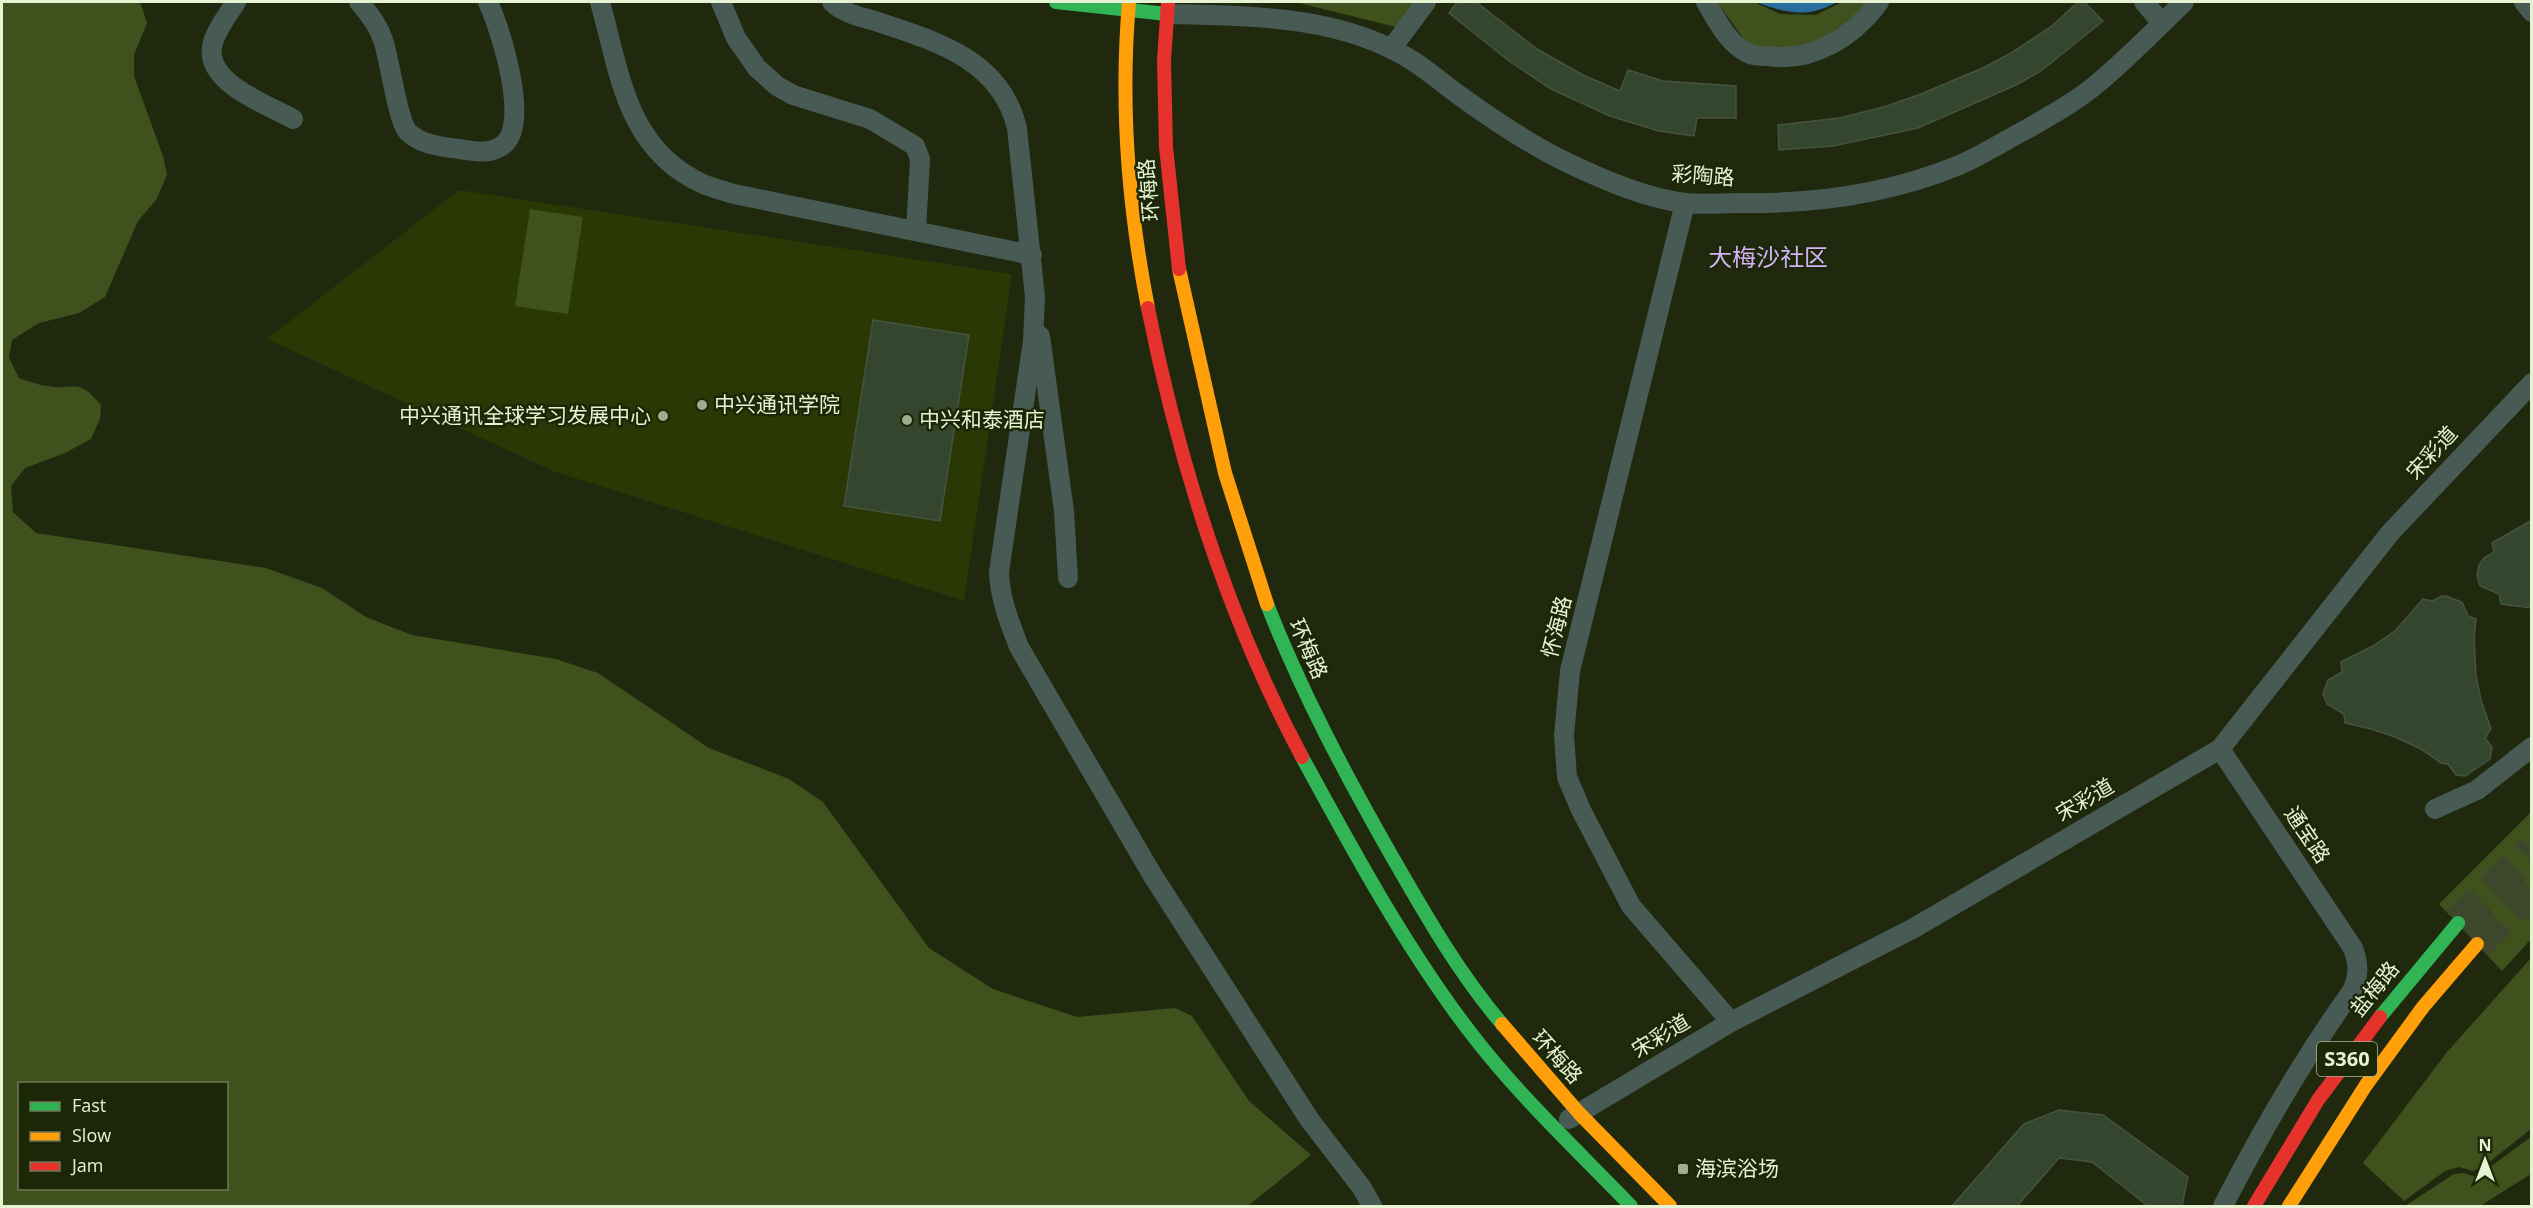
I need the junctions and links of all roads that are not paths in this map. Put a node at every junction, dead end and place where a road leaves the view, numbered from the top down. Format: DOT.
graph roads {
  1 [pos="236,2"];
  2 [pos="359,2"];
  3 [pos="488,2"];
  4 [pos="600,2"];
  5 [pos="722,2"];
  6 [pos="832,2"];
  7 [pos="1056,2"];
  8 [pos="1426,2"];
  9 [pos="1706,2"];
  10 [pos="1879,2"];
  11 [pos="2144,2"];
  12 [pos="2184,2"];
  13 [pos="2524,2"];
  14 [pos="1129,6"];
  15 [pos="1167,8"];
  16 [pos="2532,12"];
  17 [pos="2162,23"];
  18 [pos="1391,50"];
  19 [pos="293,119"];
  20 [pos="1685,203"];
  21 [pos="916,231"];
  22 [pos="1032,255"];
  23 [pos="1035,297"];
  24 [pos="2532,383"];
  25 [pos="1068,578"];
  26 [pos="2532,747"];
  27 [pos="2220,749"];
  28 [pos="2435,810"];
  29 [pos="2458,923"];
  30 [pos="2477,944"];
  31 [pos="1731,1022"];
  32 [pos="1579,1113"];
  33 [pos="1555,1127"];
  34 [pos="1372,1206"];
  35 [pos="1631,1206"];
  36 [pos="1670,1206"];
  37 [pos="2223,1206"];
  38 [pos="2254,1206"];
  39 [pos="2289,1206"];
  1 -- 19 [label="street"];
  2 -- 3 [label="street"];
  4 -- 21 [label="street"];
  5 -- 21 [label="street"];
  6 -- 22 [label="street"];
  7 -- 14 [label="main road"];
  8 -- 18 [label="street"];
  9 -- 10 [label="street"];
  11 -- 17 [label="street"];
  12 -- 17 [label="street, 彩陶路"];
  13 -- 16 [label="street"];
  14 -- 15 [label="main road"];
  14 -- 33 [label="main road, 环梅路"];
  15 -- 18 [label="street, 彩陶路"];
  15 -- 32 [label="main road, 环梅路"];
  17 -- 20 [label="street, 彩陶路"];
  18 -- 20 [label="street, 彩陶路"];
  20 -- 31 [label="street, 怀海路"];
  21 -- 22 [label="street"];
  22 -- 23 [label="street"];
  23 -- 25 [label="street"];
  23 -- 34 [label="street"];
  24 -- 27 [label="street, 宋彩道"];
  26 -- 28 [label="street"];
  27 -- 31 [label="street, 宋彩道"];
  27 -- 37 [label="street, 通宝路"];
  29 -- 38 [label="main road, 盐梅路 / S360"];
  30 -- 39 [label="main road, S360"];
  31 -- 32 [label="street, 宋彩道"];
  32 -- 33 [label="street, 宋彩道"];
  32 -- 36 [label="main road, 环梅路"];
  33 -- 35 [label="main road, 环梅路"];
}
